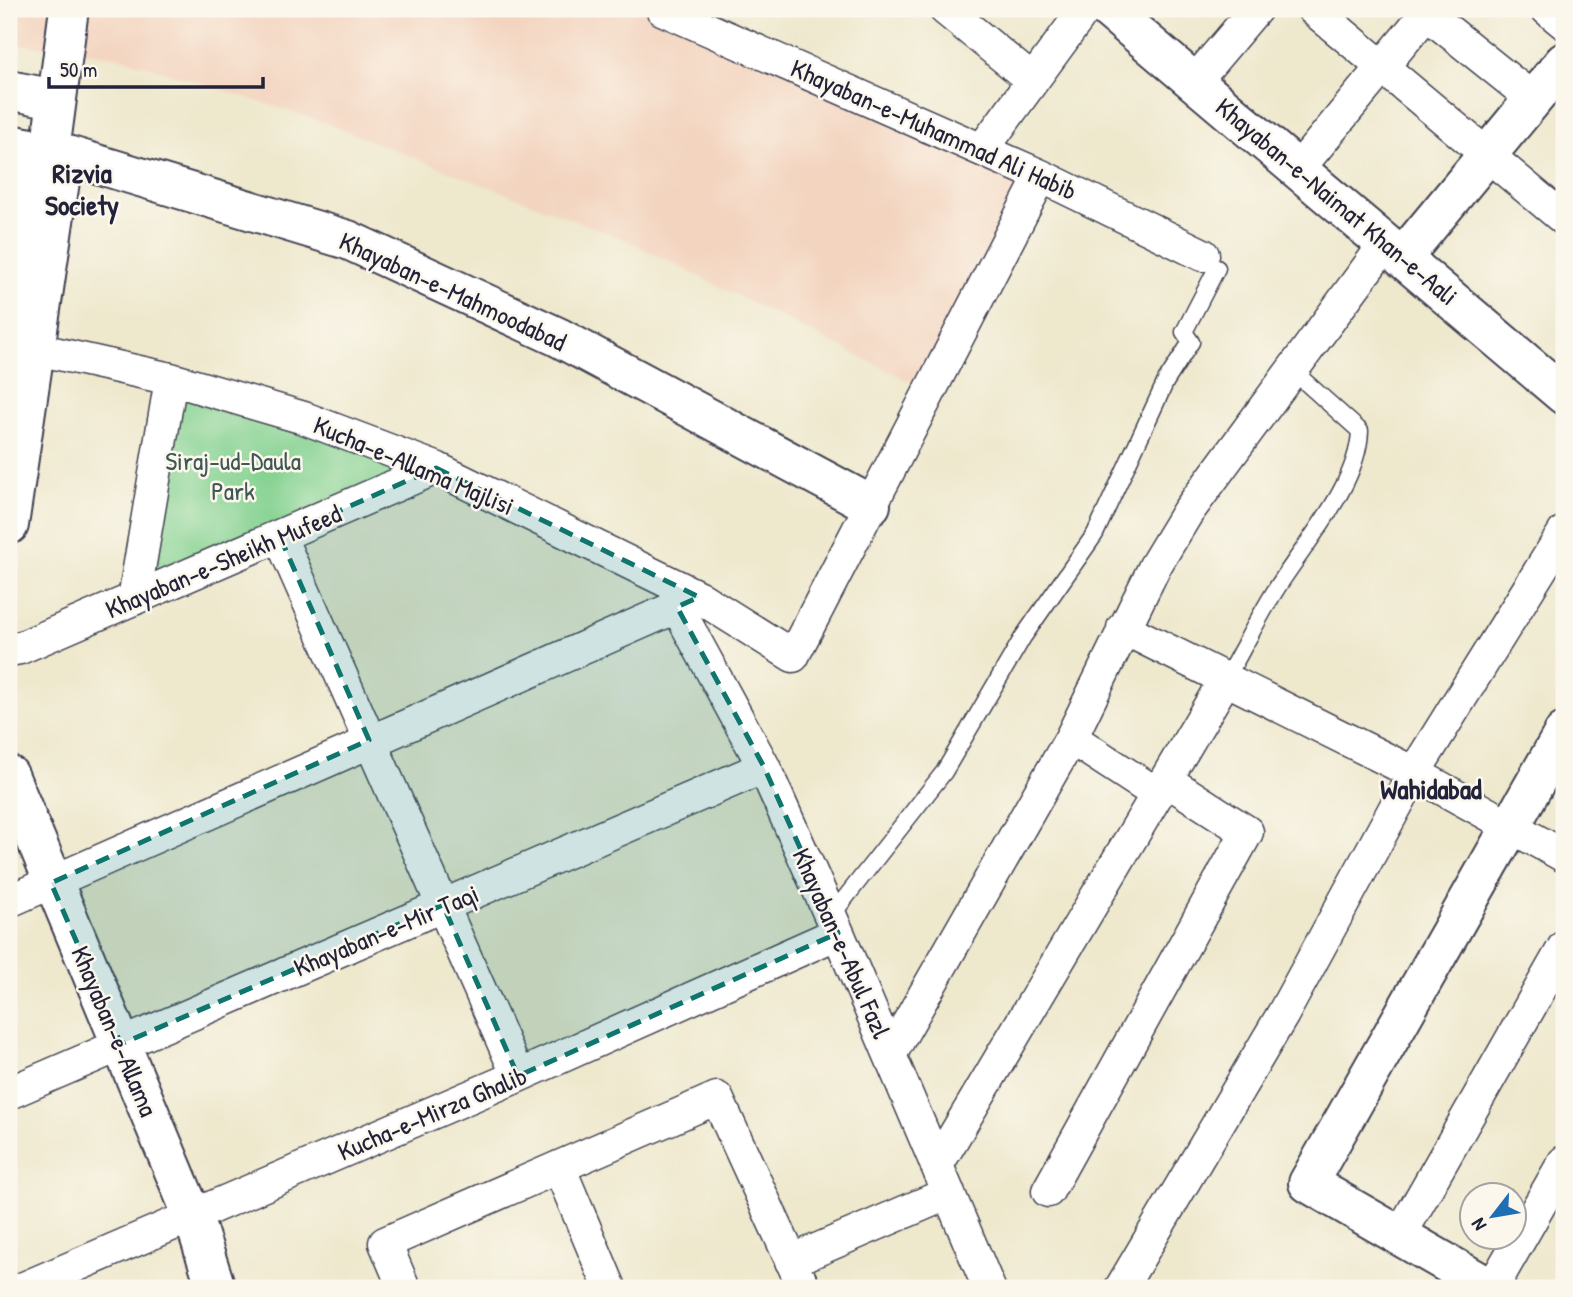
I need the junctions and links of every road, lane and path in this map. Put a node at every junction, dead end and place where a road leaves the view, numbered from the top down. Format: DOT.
graph roads {
  1 [pos="69,9"];
  2 [pos="662,9"];
  3 [pos="945,9"];
  4 [pos="1085,9"];
  5 [pos="1108,9"];
  6 [pos="1256,9"];
  7 [pos="1313,9"];
  8 [pos="1547,9"];
  9 [pos="1426,10"];
  10 [pos="1564,23"];
  11 [pos="1564,62"];
  12 [pos="1382,67"];
  13 [pos="1032,80"];
  14 [pos="1195,81"];
  15 [pos="9,90"];
  16 [pos="55,99"];
  17 [pos="1533,99"];
  18 [pos="40,149"];
  19 [pos="982,150"];
  20 [pos="1488,155"];
  21 [pos="1299,168"];
  22 [pos="1041,176"];
  23 [pos="1564,219"];
  24 [pos="1394,250"];
  25 [pos="1210,262"];
  26 [pos="17,341"];
  27 [pos="1292,370"];
  28 [pos="171,379"];
  29 [pos="1564,395"];
  30 [pos="436,468"];
  31 [pos="871,505"];
  32 [pos="9,525"];
  33 [pos="1564,532"];
  34 [pos="280,537"];
  35 [pos="134,599"];
  36 [pos="688,602"];
  37 [pos="1123,628"];
  38 [pos="9,650"];
  39 [pos="1225,681"];
  40 [pos="1564,732"];
  41 [pos="1071,738"];
  42 [pos="369,740"];
  43 [pos="764,767"];
  44 [pos="1414,773"];
  45 [pos="9,775"];
  46 [pos="1162,787"];
  47 [pos="1510,825"];
  48 [pos="1564,856"];
  49 [pos="51,883"];
  50 [pos="9,901"];
  51 [pos="443,905"];
  52 [pos="835,925"];
  53 [pos="1564,947"];
  54 [pos="121,1044"];
  55 [pos="890,1055"];
  56 [pos="519,1076"];
  57 [pos="9,1093"];
  58 [pos="1564,1162"];
  59 [pos="937,1165"];
  60 [pos="559,1167"];
  61 [pos="1048,1191"];
  62 [pos="949,1193"];
  63 [pos="193,1217"];
  64 [pos="1399,1237"];
  65 [pos="797,1274"];
  66 [pos="24,1288"];
  67 [pos="216,1288"];
  68 [pos="402,1288"];
  69 [pos="610,1288"];
  70 [pos="989,1288"];
  71 [pos="1121,1288"];
  72 [pos="1491,1288"];
  1 -- 16 [label="street"];
  2 -- 19 [label="street, Khayaban-e-Muhammad Ali Habib"];
  3 -- 13 [label="street"];
  4 -- 13 [label="street"];
  5 -- 14 [label="street, Khayaban-e-Naimat Khan-e-Aali"];
  6 -- 14 [label="street"];
  7 -- 12 [label="street"];
  8 -- 10 [label="street"];
  9 -- 12 [label="street"];
  9 -- 17 [label="street"];
  11 -- 17 [label="street"];
  12 -- 20 [label="street"];
  12 -- 21 [label="street"];
  13 -- 19 [label="street"];
  14 -- 21 [label="street, Khayaban-e-Naimat Khan-e-Aali"];
  15 -- 16 [label="street"];
  16 -- 18 [label="street"];
  17 -- 20 [label="street"];
  18 -- 26 [label="street"];
  18 -- 31 [label="street, Khayaban-e-Mahmoodabad"];
  19 -- 22 [label="street, Khayaban-e-Muhammad Ali Habib"];
  20 -- 23 [label="street"];
  20 -- 24 [label="street"];
  21 -- 24 [label="street, Khayaban-e-Naimat Khan-e-Aali"];
  22 -- 25 [label="street, Khayaban-e-Muhammad Ali Habib"];
  22 -- 31 [label="street"];
  24 -- 27 [label="street"];
  24 -- 29 [label="street, Khayaban-e-Naimat Khan-e-Aali"];
  25 -- 52 [label="lane"];
  26 -- 28 [label="street, Kucha-e-Allama Majlisi"];
  26 -- 32 [label="street"];
  27 -- 37 [label="street"];
  27 -- 39 [label="lane"];
  28 -- 30 [label="street, Kucha-e-Allama Majlisi"];
  28 -- 35 [label="street"];
  30 -- 34 [label="street, Khayaban-e-Sheikh Mufeed"];
  30 -- 36 [label="street, Kucha-e-Allama Majlisi"];
  31 -- 36 [label="street, Kucha-e-Allama Majlisi"];
  33 -- 44 [label="street"];
  34 -- 35 [label="street, Khayaban-e-Sheikh Mufeed"];
  34 -- 42 [label="street"];
  35 -- 38 [label="street, Khayaban-e-Sheikh Mufeed"];
  36 -- 42 [label="street"];
  36 -- 43 [label="street, Khayaban-e-Abul Fazl"];
  37 -- 39 [label="street"];
  37 -- 41 [label="street"];
  39 -- 44 [label="street"];
  39 -- 46 [label="street"];
  40 -- 47 [label="street"];
  41 -- 46 [label="street"];
  41 -- 55 [label="street"];
  42 -- 49 [label="street"];
  42 -- 51 [label="street"];
  43 -- 51 [label="street, Khayaban-e-Mir Taqi"];
  43 -- 52 [label="street, Khayaban-e-Abul Fazl"];
  44 -- 47 [label="street"];
  44 -- 71 [label="street"];
  45 -- 49 [label="street, Khayaban-e-Allama"];
  46 -- 59 [label="street"];
  46 -- 61 [label="street"];
  47 -- 48 [label="street"];
  47 -- 64 [label="street"];
  49 -- 50 [label="street"];
  49 -- 54 [label="street, Khayaban-e-Allama"];
  51 -- 54 [label="street, Khayaban-e-Mir Taqi"];
  51 -- 56 [label="street"];
  52 -- 55 [label="street, Khayaban-e-Abul Fazl"];
  52 -- 56 [label="street, Kucha-e-Mirza Ghalib"];
  53 -- 64 [label="street"];
  54 -- 57 [label="street, Khayaban-e-Mir Taqi"];
  54 -- 63 [label="street, Khayaban-e-Allama"];
  55 -- 59 [label="street, Khayaban-e-Abul Fazl"];
  56 -- 63 [label="street, Kucha-e-Mirza Ghalib"];
  58 -- 72 [label="street"];
  59 -- 62 [label="street, Khayaban-e-Abul Fazl"];
  60 -- 65 [label="street"];
  60 -- 68 [label="street"];
  60 -- 69 [label="street"];
  62 -- 65 [label="street"];
  62 -- 70 [label="street, Khayaban-e-Abul Fazl"];
  63 -- 66 [label="street, Kucha-e-Mirza Ghalib"];
  63 -- 67 [label="street, Khayaban-e-Allama"];
  64 -- 72 [label="street"];
}
